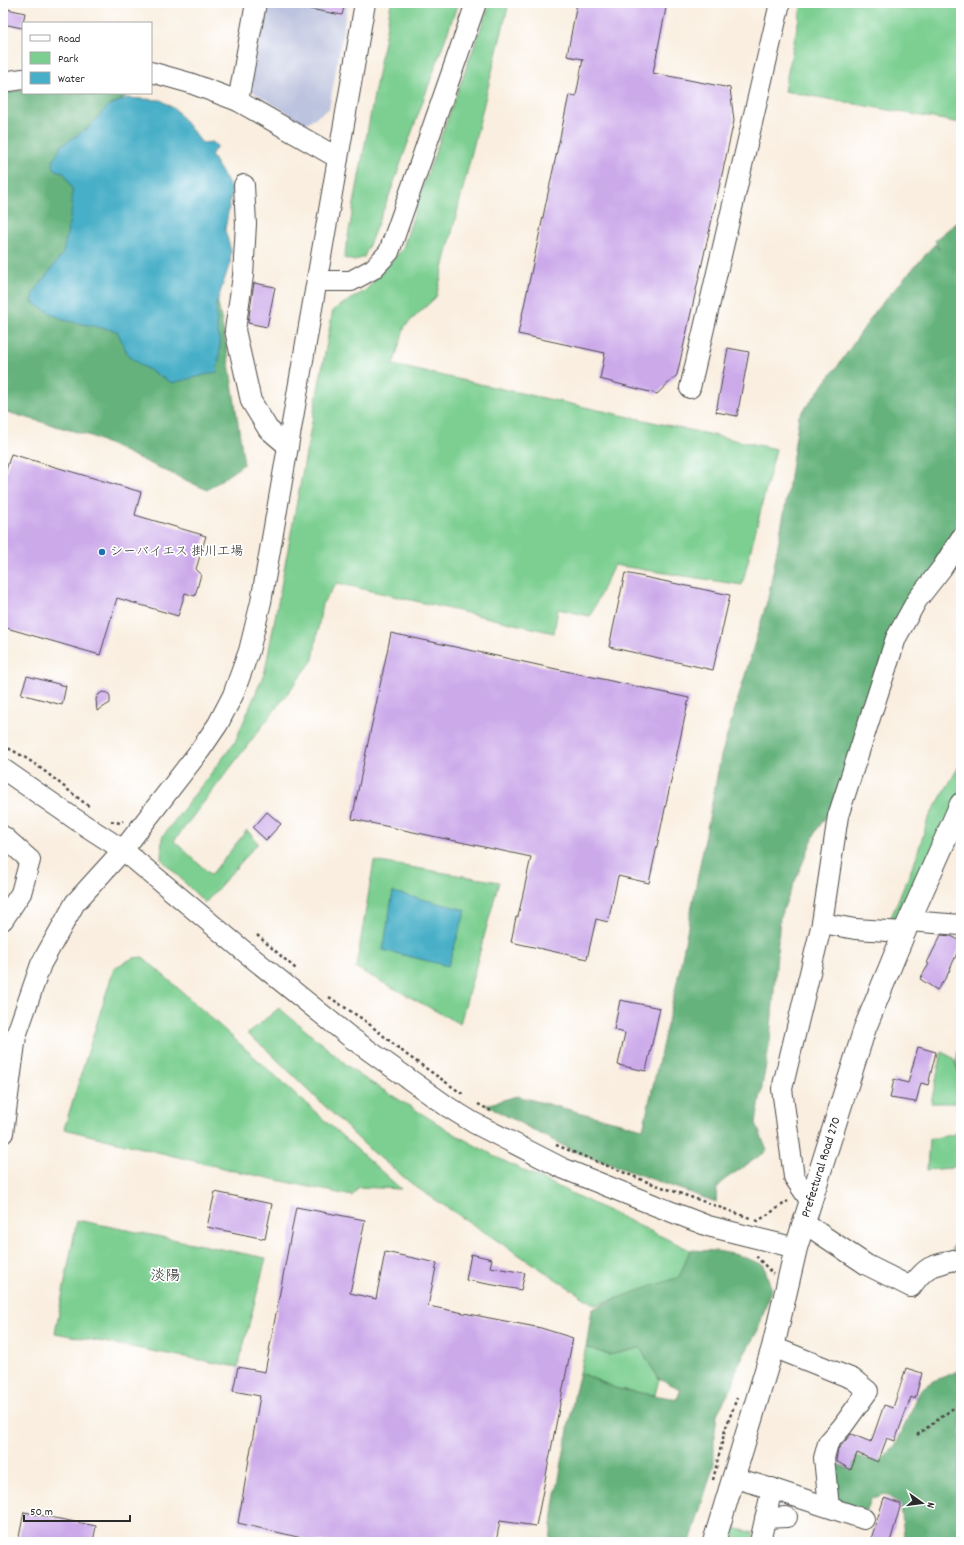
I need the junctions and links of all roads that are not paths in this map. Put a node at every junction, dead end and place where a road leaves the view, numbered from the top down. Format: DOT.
graph roads {
  1 [pos="256,3"];
  2 [pos="365,3"];
  3 [pos="476,3"];
  4 [pos="780,3"];
  5 [pos="152,72"];
  6 [pos="22,79"];
  7 [pos="3,82"];
  8 [pos="238,101"];
  9 [pos="338,158"];
  10 [pos="244,184"];
  11 [pos="317,281"];
  12 [pos="690,388"];
  13 [pos="288,446"];
  14 [pos="961,538"];
  15 [pos="3,769"];
  16 [pos="961,804"];
  17 [pos="3,836"];
  18 [pos="123,850"];
  19 [pos="3,920"];
  20 [pos="822,923"];
  21 [pos="961,925"];
  22 [pos="906,927"];
  23 [pos="3,1133"];
  24 [pos="811,1202"];
  25 [pos="804,1223"];
  26 [pos="796,1248"];
  27 [pos="961,1262"];
  28 [pos="773,1347"];
  29 [pos="735,1478"];
  30 [pos="772,1488"];
  31 [pos="829,1507"];
  32 [pos="787,1517"];
  33 [pos="765,1518"];
  34 [pos="864,1519"];
  35 [pos="714,1542"];
  36 [pos="760,1542"];
  1 -- 8 [label="street"];
  2 -- 9 [label="street"];
  3 -- 11 [label="street"];
  4 -- 12 [label="street"];
  5 -- 8 [label="street"];
  6 -- 7 [label="street"];
  8 -- 9 [label="street"];
  9 -- 11 [label="street"];
  10 -- 13 [label="street"];
  11 -- 13 [label="street"];
  13 -- 18 [label="street"];
  14 -- 20 [label="street"];
  15 -- 18 [label="street"];
  16 -- 22 [label="main road, Prefectural Road 270"];
  17 -- 19 [label="street"];
  18 -- 23 [label="street"];
  18 -- 26 [label="street"];
  20 -- 22 [label="street"];
  20 -- 24 [label="street"];
  21 -- 22 [label="street"];
  22 -- 24 [label="main road, Prefectural Road 270"];
  24 -- 25 [label="main road, Prefectural Road 270"];
  25 -- 26 [label="main road, Prefectural Road 270"];
  25 -- 27 [label="street"];
  26 -- 28 [label="main road, Prefectural Road 270"];
  28 -- 29 [label="main road, Prefectural Road 270"];
  28 -- 31 [label="street"];
  29 -- 30 [label="street"];
  29 -- 35 [label="main road, Prefectural Road 270"];
  30 -- 31 [label="street"];
  30 -- 33 [label="street"];
  31 -- 34 [label="street"];
  32 -- 33 [label="street"];
  33 -- 36 [label="street"];
}
